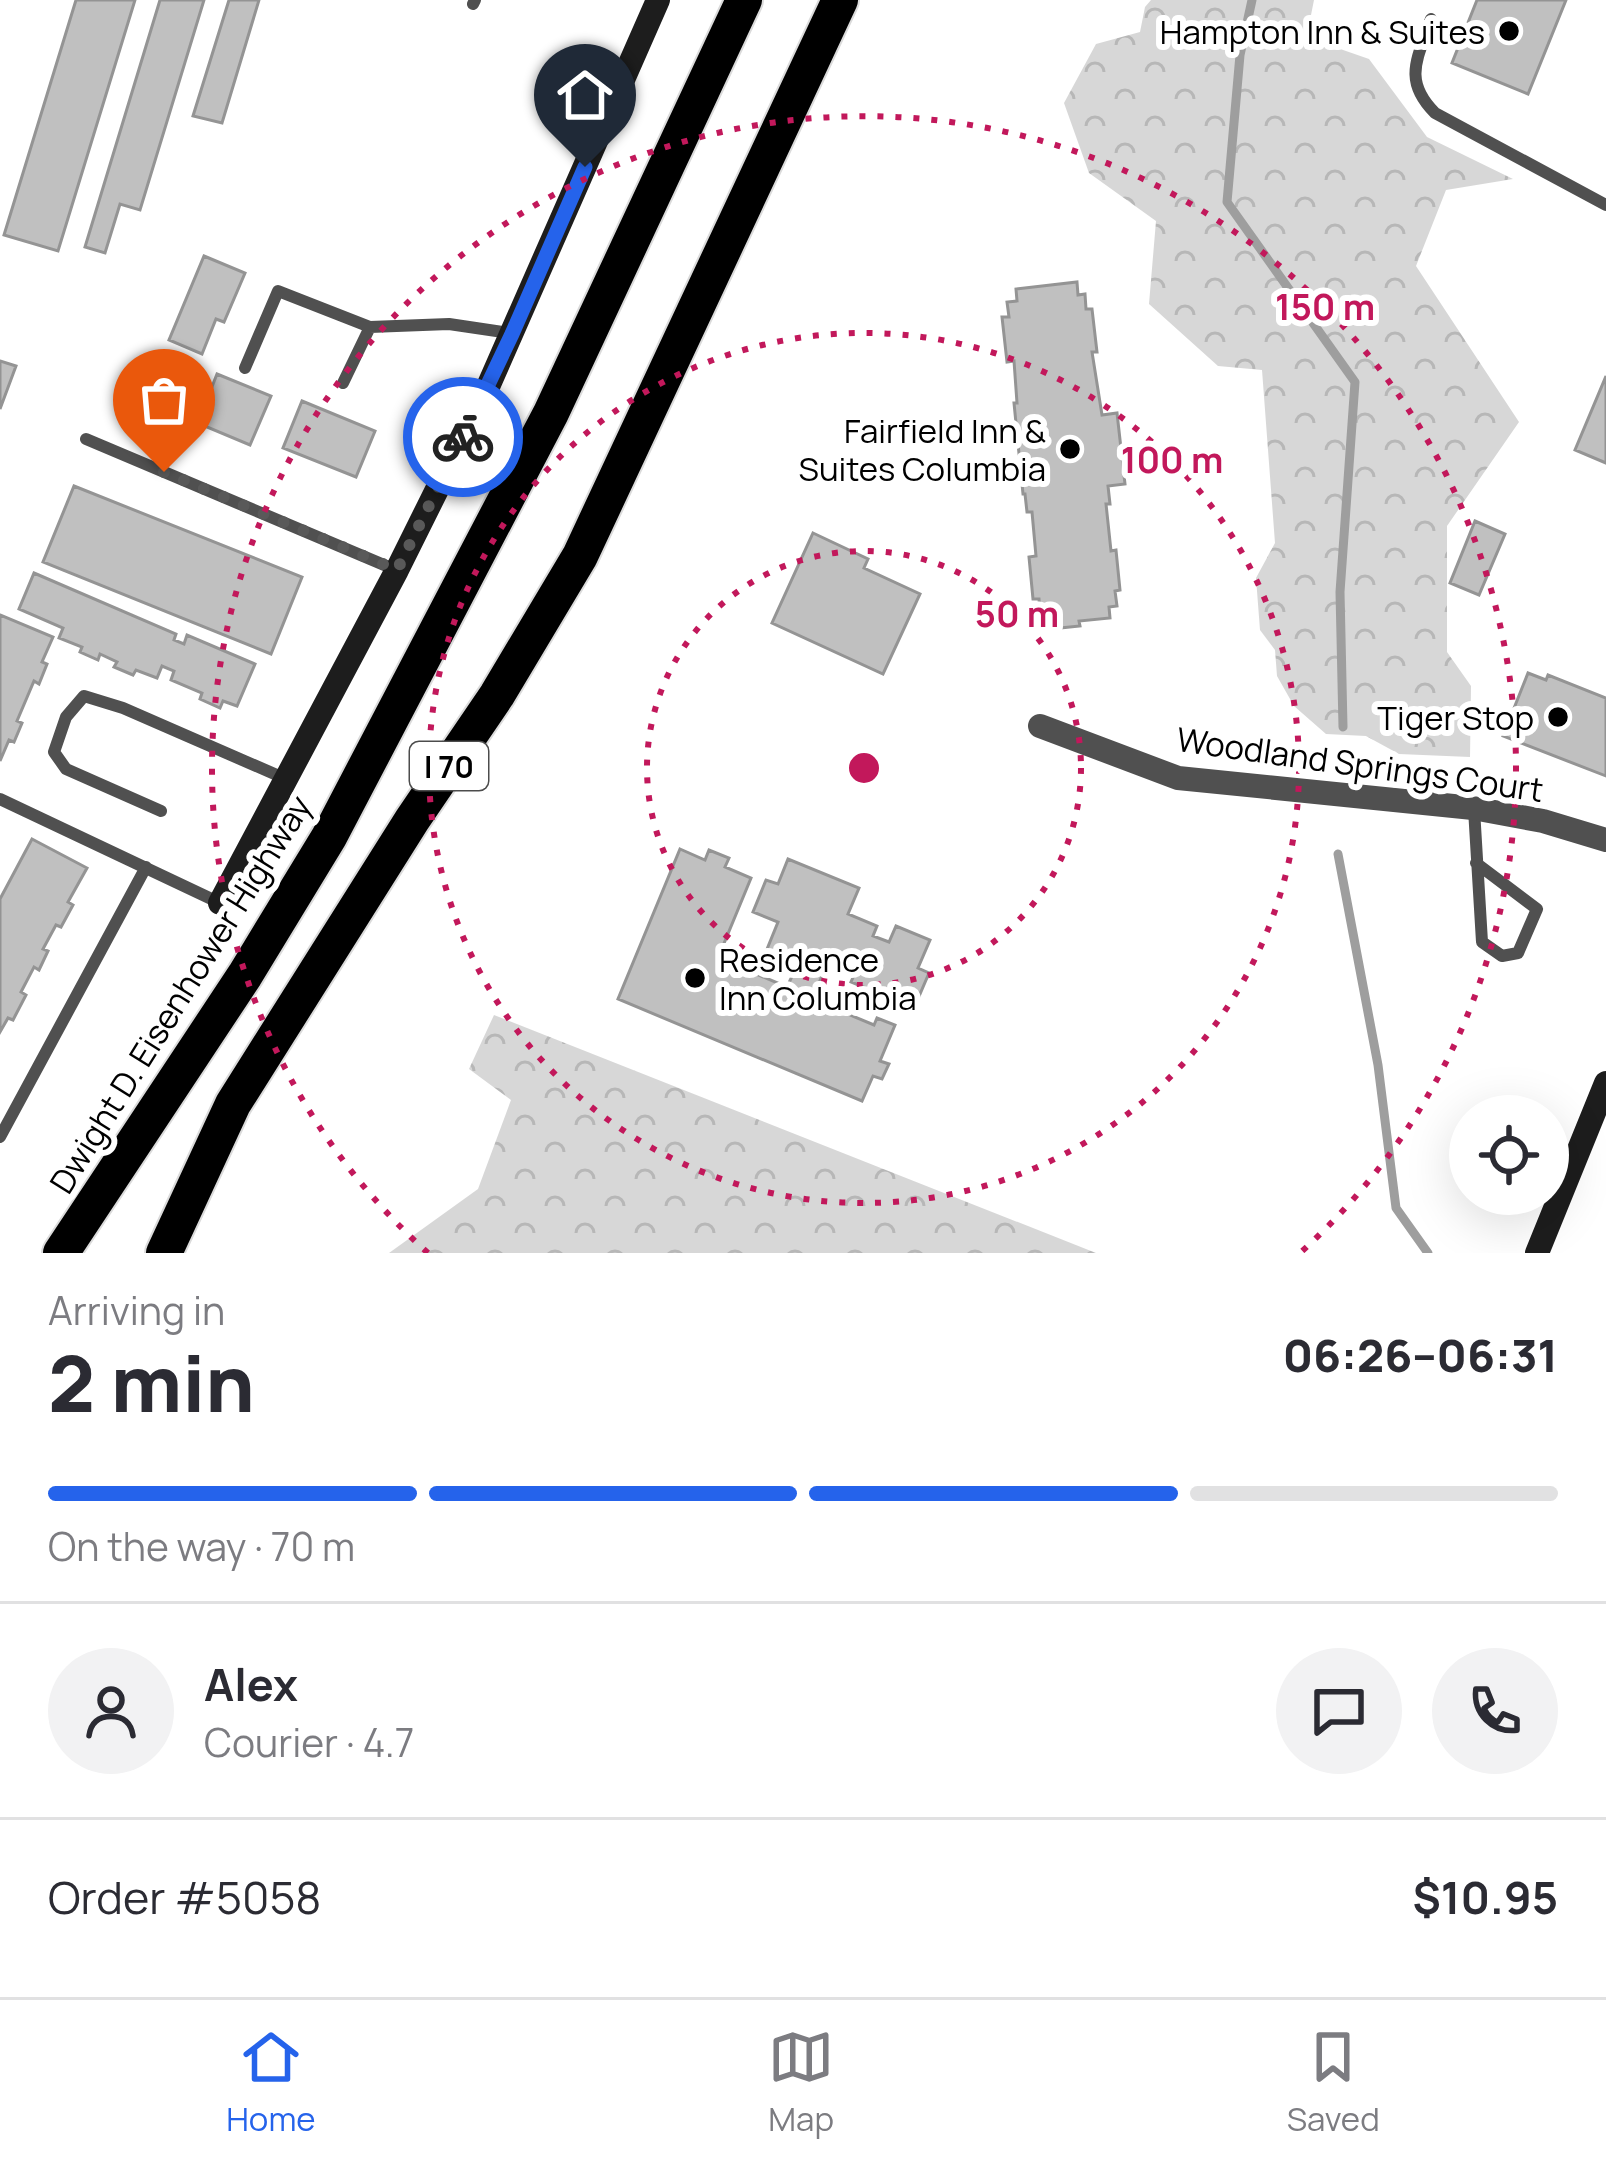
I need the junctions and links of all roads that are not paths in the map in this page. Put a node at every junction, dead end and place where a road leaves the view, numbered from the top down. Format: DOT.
graph roads {
  1 [pos="658,0"];
  2 [pos="744,0"];
  3 [pos="840,0"];
  4 [pos="1432,20"];
  5 [pos="1606,205"];
  6 [pos="370,327"];
  7 [pos="512,334"];
  8 [pos="245,368"];
  9 [pos="344,382"];
  10 [pos="86,439"];
  11 [pos="397,570"];
  12 [pos="1040,726"];
  13 [pos="286,779"];
  14 [pos="0,799"];
  15 [pos="1474,808"];
  16 [pos="161,811"];
  17 [pos="1606,840"];
  18 [pos="1476,863"];
  19 [pos="146,868"];
  20 [pos="220,903"];
  21 [pos="1603,1098"];
  22 [pos="0,1137"];
  23 [pos="61,1253"];
  24 [pos="164,1253"];
  25 [pos="1537,1253"];
  1 -- 7 [label="street"];
  2 -- 23 [label="highway, Dwight D. Eisenhower Highway / I 70"];
  3 -- 24 [label="highway, I 70"];
  4 -- 5 [label="lane"];
  6 -- 7 [label="lane"];
  6 -- 8 [label="lane"];
  6 -- 9 [label="lane"];
  7 -- 11 [label="street"];
  10 -- 11 [label="lane"];
  11 -- 13 [label="street"];
  12 -- 15 [label="street, Woodland Springs Court"];
  13 -- 16 [label="lane"];
  13 -- 20 [label="street"];
  14 -- 19 [label="lane"];
  15 -- 17 [label="street, Woodland Springs Court"];
  15 -- 18 [label="lane"];
  18 -- 18 [label="lane"];
  19 -- 20 [label="lane"];
  19 -- 22 [label="lane"];
  21 -- 25 [label="street"];
}
